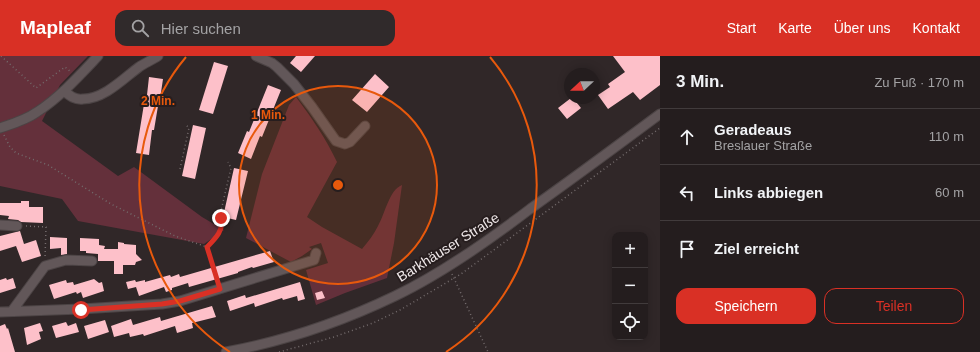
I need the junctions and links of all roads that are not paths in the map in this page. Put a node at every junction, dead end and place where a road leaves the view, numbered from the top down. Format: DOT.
graph roads {
  1 [pos="98,56"];
  2 [pos="158,56"];
  3 [pos="256,56"];
  4 [pos="64,91"];
  5 [pos="660,114"];
  6 [pos="365,126"];
  7 [pos="1,128"];
  8 [pos="0,226"];
  9 [pos="17,226"];
  10 [pos="316,253"];
  11 [pos="92,261"];
  12 [pos="12,311"];
  13 [pos="0,312"];
  14 [pos="226,352"];
  1 -- 4 [label="street"];
  2 -- 4 [label="street"];
  3 -- 6 [label="street"];
  4 -- 7 [label="street"];
  5 -- 14 [label="street, Barkhäuser Straße"];
  8 -- 9 [label="street"];
  10 -- 12 [label="street"];
  11 -- 12 [label="street"];
  12 -- 13 [label="street"];
}
